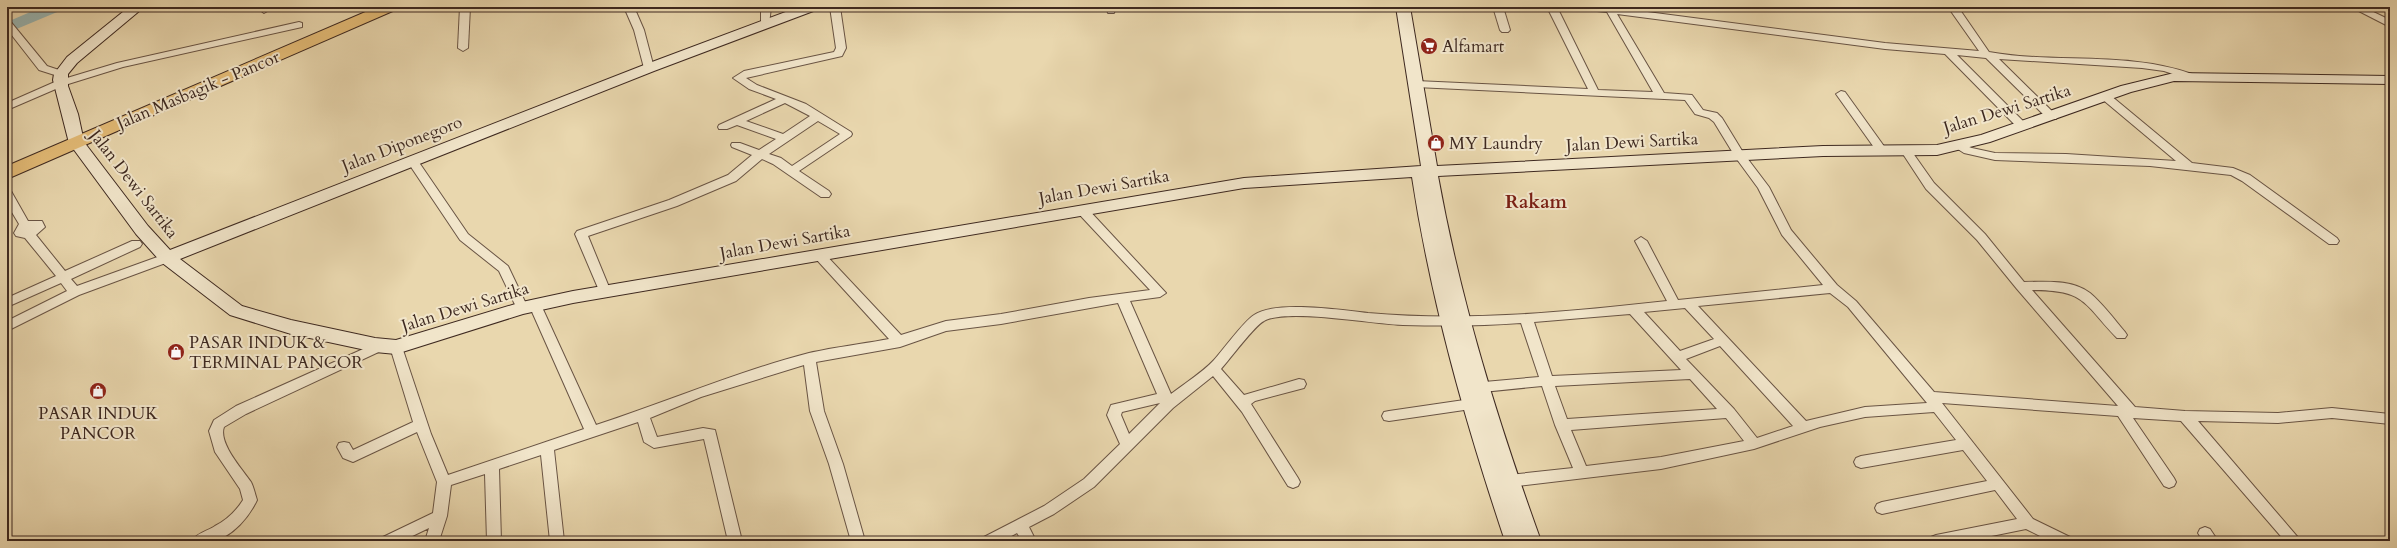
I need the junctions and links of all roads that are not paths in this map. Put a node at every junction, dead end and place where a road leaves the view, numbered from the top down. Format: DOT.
graph roads {
  1 [pos="137,7"];
  2 [pos="370,7"];
  3 [pos="390,7"];
  4 [pos="466,7"];
  5 [pos="628,7"];
  6 [pos="766,7"];
  7 [pos="811,7"];
  8 [pos="835,7"];
  9 [pos="1391,7"];
  10 [pos="1402,7"];
  11 [pos="1498,7"];
  12 [pos="1552,7"];
  13 [pos="1587,7"];
  14 [pos="1954,7"];
  15 [pos="2356,7"];
  16 [pos="1610,10"];
  17 [pos="7,23"];
  18 [pos="766,23"];
  19 [pos="2390,24"];
  20 [pos="299,26"];
  21 [pos="1505,30"];
  22 [pos="463,48"];
  23 [pos="1948,52"];
  24 [pos="1988,55"];
  25 [pos="649,68"];
  26 [pos="2188,76"];
  27 [pos="61,78"];
  28 [pos="1411,79"];
  29 [pos="2390,80"];
  30 [pos="1594,93"];
  31 [pos="1841,94"];
  32 [pos="1660,95"];
  33 [pos="2106,97"];
  34 [pos="783,100"];
  35 [pos="7,106"];
  36 [pos="819,115"];
  37 [pos="2052,117"];
  38 [pos="737,121"];
  39 [pos="2022,126"];
  40 [pos="723,127"];
  41 [pos="784,138"];
  42 [pos="75,139"];
  43 [pos="736,145"];
  44 [pos="1958,146"];
  45 [pos="1882,151"];
  46 [pos="1906,151"];
  47 [pos="762,154"];
  48 [pos="1740,156"];
  49 [pos="412,161"];
  50 [pos="7,165"];
  51 [pos="2191,168"];
  52 [pos="792,171"];
  53 [pos="1425,172"];
  54 [pos="7,173"];
  55 [pos="7,194"];
  56 [pos="824,194"];
  57 [pos="1082,210"];
  58 [pos="1641,241"];
  59 [pos="2333,241"];
  60 [pos="136,244"];
  61 [pos="820,256"];
  62 [pos="167,258"];
  63 [pos="65,278"];
  64 [pos="2021,286"];
  65 [pos="1833,288"];
  66 [pos="75,292"];
  67 [pos="605,292"];
  68 [pos="1122,298"];
  69 [pos="7,303"];
  70 [pos="1688,303"];
  71 [pos="1675,305"];
  72 [pos="529,307"];
  73 [pos="1634,310"];
  74 [pos="1526,318"];
  75 [pos="1455,321"];
  76 [pos="7,325"];
  77 [pos="2121,335"];
  78 [pos="1721,341"];
  79 [pos="900,342"];
  80 [pos="388,347"];
  81 [pos="1677,357"];
  82 [pos="809,358"];
  83 [pos="1213,368"];
  84 [pos="1693,374"];
  85 [pos="1547,381"];
  86 [pos="1299,384"];
  87 [pos="1472,393"];
  88 [pos="1167,401"];
  89 [pos="1934,402"];
  90 [pos="1244,403"];
  91 [pos="2127,412"];
  92 [pos="1729,413"];
  93 [pos="643,415"];
  94 [pos="1389,416"];
  95 [pos="2185,416"];
  96 [pos="2390,419"];
  97 [pos="421,424"];
  98 [pos="1562,425"];
  99 [pos="1802,427"];
  100 [pos="592,432"];
  101 [pos="1754,444"];
  102 [pos="1966,444"];
  103 [pos="1127,445"];
  104 [pos="344,447"];
  105 [pos="547,448"];
  106 [pos="1861,462"];
  107 [pos="492,467"];
  108 [pos="1582,473"];
  109 [pos="1509,481"];
  110 [pos="444,482"];
  111 [pos="1293,482"];
  112 [pos="2169,482"];
  113 [pos="1998,484"];
  114 [pos="1882,508"];
  115 [pos="440,516"];
  116 [pos="2028,523"];
  117 [pos="1021,526"];
  118 [pos="199,541"];
  119 [pos="388,541"];
  120 [pos="432,541"];
  121 [pos="494,541"];
  122 [pos="557,541"];
  123 [pos="735,541"];
  124 [pos="858,541"];
  125 [pos="989,541"];
  126 [pos="1029,541"];
  127 [pos="1515,541"];
  128 [pos="1531,541"];
  129 [pos="1936,541"];
  130 [pos="2065,541"];
  131 [pos="2294,541"];
  1 -- 27 [label="street"];
  2 -- 42 [label="main road, Jalan Masbagik - Pancor"];
  3 -- 42 [label="main road, Jalan Masbagik - Pancor"];
  4 -- 22 [label="street"];
  5 -- 25 [label="street"];
  6 -- 18 [label="street"];
  7 -- 18 [label="street, Jalan Diponegoro"];
  8 -- 34 [label="street"];
  9 -- 28 [label="street"];
  10 -- 28 [label="street"];
  11 -- 21 [label="street"];
  12 -- 30 [label="street"];
  13 -- 16 [label="street"];
  14 -- 24 [label="street"];
  15 -- 19 [label="street"];
  16 -- 23 [label="street"];
  16 -- 32 [label="street"];
  17 -- 27 [label="street"];
  18 -- 25 [label="street, Jalan Diponegoro"];
  20 -- 27 [label="street"];
  23 -- 24 [label="street"];
  23 -- 39 [label="street"];
  24 -- 26 [label="street"];
  24 -- 37 [label="street"];
  25 -- 49 [label="street, Jalan Diponegoro"];
  26 -- 29 [label="street, Jalan Dewi Sartika"];
  26 -- 33 [label="street, Jalan Dewi Sartika"];
  27 -- 35 [label="street"];
  27 -- 42 [label="street, Jalan Dewi Sartika"];
  28 -- 30 [label="street"];
  28 -- 53 [label="street"];
  30 -- 32 [label="street"];
  31 -- 45 [label="street"];
  32 -- 48 [label="street"];
  33 -- 37 [label="street, Jalan Dewi Sartika"];
  33 -- 51 [label="street"];
  34 -- 36 [label="street"];
  34 -- 38 [label="street"];
  36 -- 41 [label="street"];
  36 -- 52 [label="street"];
  37 -- 39 [label="street, Jalan Dewi Sartika"];
  38 -- 40 [label="street"];
  38 -- 41 [label="street"];
  39 -- 44 [label="street, Jalan Dewi Sartika"];
  41 -- 47 [label="street"];
  42 -- 50 [label="main road, Jalan Masbagik - Pancor"];
  42 -- 54 [label="main road, Jalan Masbagik - Pancor"];
  42 -- 62 [label="street, Jalan Dewi Sartika"];
  43 -- 47 [label="street"];
  44 -- 46 [label="street, Jalan Dewi Sartika"];
  44 -- 51 [label="street"];
  45 -- 46 [label="street, Jalan Dewi Sartika"];
  45 -- 48 [label="street, Jalan Dewi Sartika"];
  46 -- 64 [label="street"];
  47 -- 52 [label="street"];
  47 -- 67 [label="street"];
  48 -- 53 [label="street, Jalan Dewi Sartika"];
  48 -- 65 [label="street"];
  49 -- 62 [label="street, Jalan Diponegoro"];
  49 -- 72 [label="street"];
  51 -- 59 [label="street"];
  52 -- 56 [label="street"];
  53 -- 57 [label="street, Jalan Dewi Sartika"];
  53 -- 75 [label="street"];
  55 -- 63 [label="street"];
  57 -- 61 [label="street, Jalan Dewi Sartika"];
  57 -- 68 [label="street"];
  58 -- 71 [label="street"];
  60 -- 63 [label="street"];
  61 -- 67 [label="street, Jalan Dewi Sartika"];
  61 -- 79 [label="street"];
  62 -- 66 [label="street, Jalan Diponegoro"];
  62 -- 80 [label="street, Jalan Dewi Sartika"];
  63 -- 66 [label="street"];
  63 -- 69 [label="street"];
  64 -- 77 [label="street"];
  64 -- 91 [label="street"];
  65 -- 70 [label="street"];
  65 -- 89 [label="street"];
  66 -- 76 [label="street, Jalan Diponegoro"];
  67 -- 72 [label="street, Jalan Dewi Sartika"];
  68 -- 79 [label="street"];
  68 -- 88 [label="street"];
  70 -- 71 [label="street"];
  70 -- 78 [label="street"];
  71 -- 73 [label="street"];
  72 -- 80 [label="street, Jalan Dewi Sartika"];
  72 -- 100 [label="street"];
  73 -- 74 [label="street"];
  73 -- 81 [label="street"];
  74 -- 75 [label="street"];
  74 -- 85 [label="street"];
  75 -- 83 [label="street"];
  75 -- 87 [label="street"];
  78 -- 81 [label="street"];
  78 -- 99 [label="street"];
  79 -- 82 [label="street"];
  80 -- 97 [label="street"];
  80 -- 118 [label="street"];
  81 -- 84 [label="street"];
  82 -- 93 [label="street"];
  82 -- 124 [label="street"];
  83 -- 88 [label="street"];
  83 -- 90 [label="street"];
  84 -- 85 [label="street"];
  84 -- 92 [label="street"];
  85 -- 87 [label="street"];
  85 -- 98 [label="street"];
  86 -- 90 [label="street"];
  87 -- 94 [label="street"];
  87 -- 109 [label="street"];
  87 -- 127 [label="street"];
  88 -- 103 [label="street"];
  88 -- 103 [label="street"];
  89 -- 91 [label="street"];
  89 -- 99 [label="street"];
  89 -- 102 [label="street"];
  90 -- 111 [label="street"];
  91 -- 95 [label="street"];
  91 -- 112 [label="street"];
  92 -- 98 [label="street"];
  92 -- 101 [label="street"];
  93 -- 100 [label="street"];
  93 -- 123 [label="street"];
  95 -- 96 [label="street"];
  95 -- 131 [label="street"];
  97 -- 104 [label="street"];
  97 -- 110 [label="street"];
  98 -- 108 [label="street"];
  99 -- 101 [label="street"];
  100 -- 105 [label="street"];
  101 -- 108 [label="street"];
  102 -- 106 [label="street"];
  102 -- 113 [label="street"];
  103 -- 117 [label="street"];
  105 -- 107 [label="street"];
  105 -- 122 [label="street"];
  107 -- 110 [label="street"];
  107 -- 121 [label="street"];
  108 -- 109 [label="street"];
  109 -- 128 [label="street"];
  110 -- 115 [label="street"];
  113 -- 114 [label="street"];
  113 -- 116 [label="street"];
  115 -- 119 [label="street"];
  115 -- 120 [label="street"];
  116 -- 129 [label="street"];
  116 -- 130 [label="street"];
  117 -- 125 [label="street"];
  117 -- 126 [label="street"];
}
